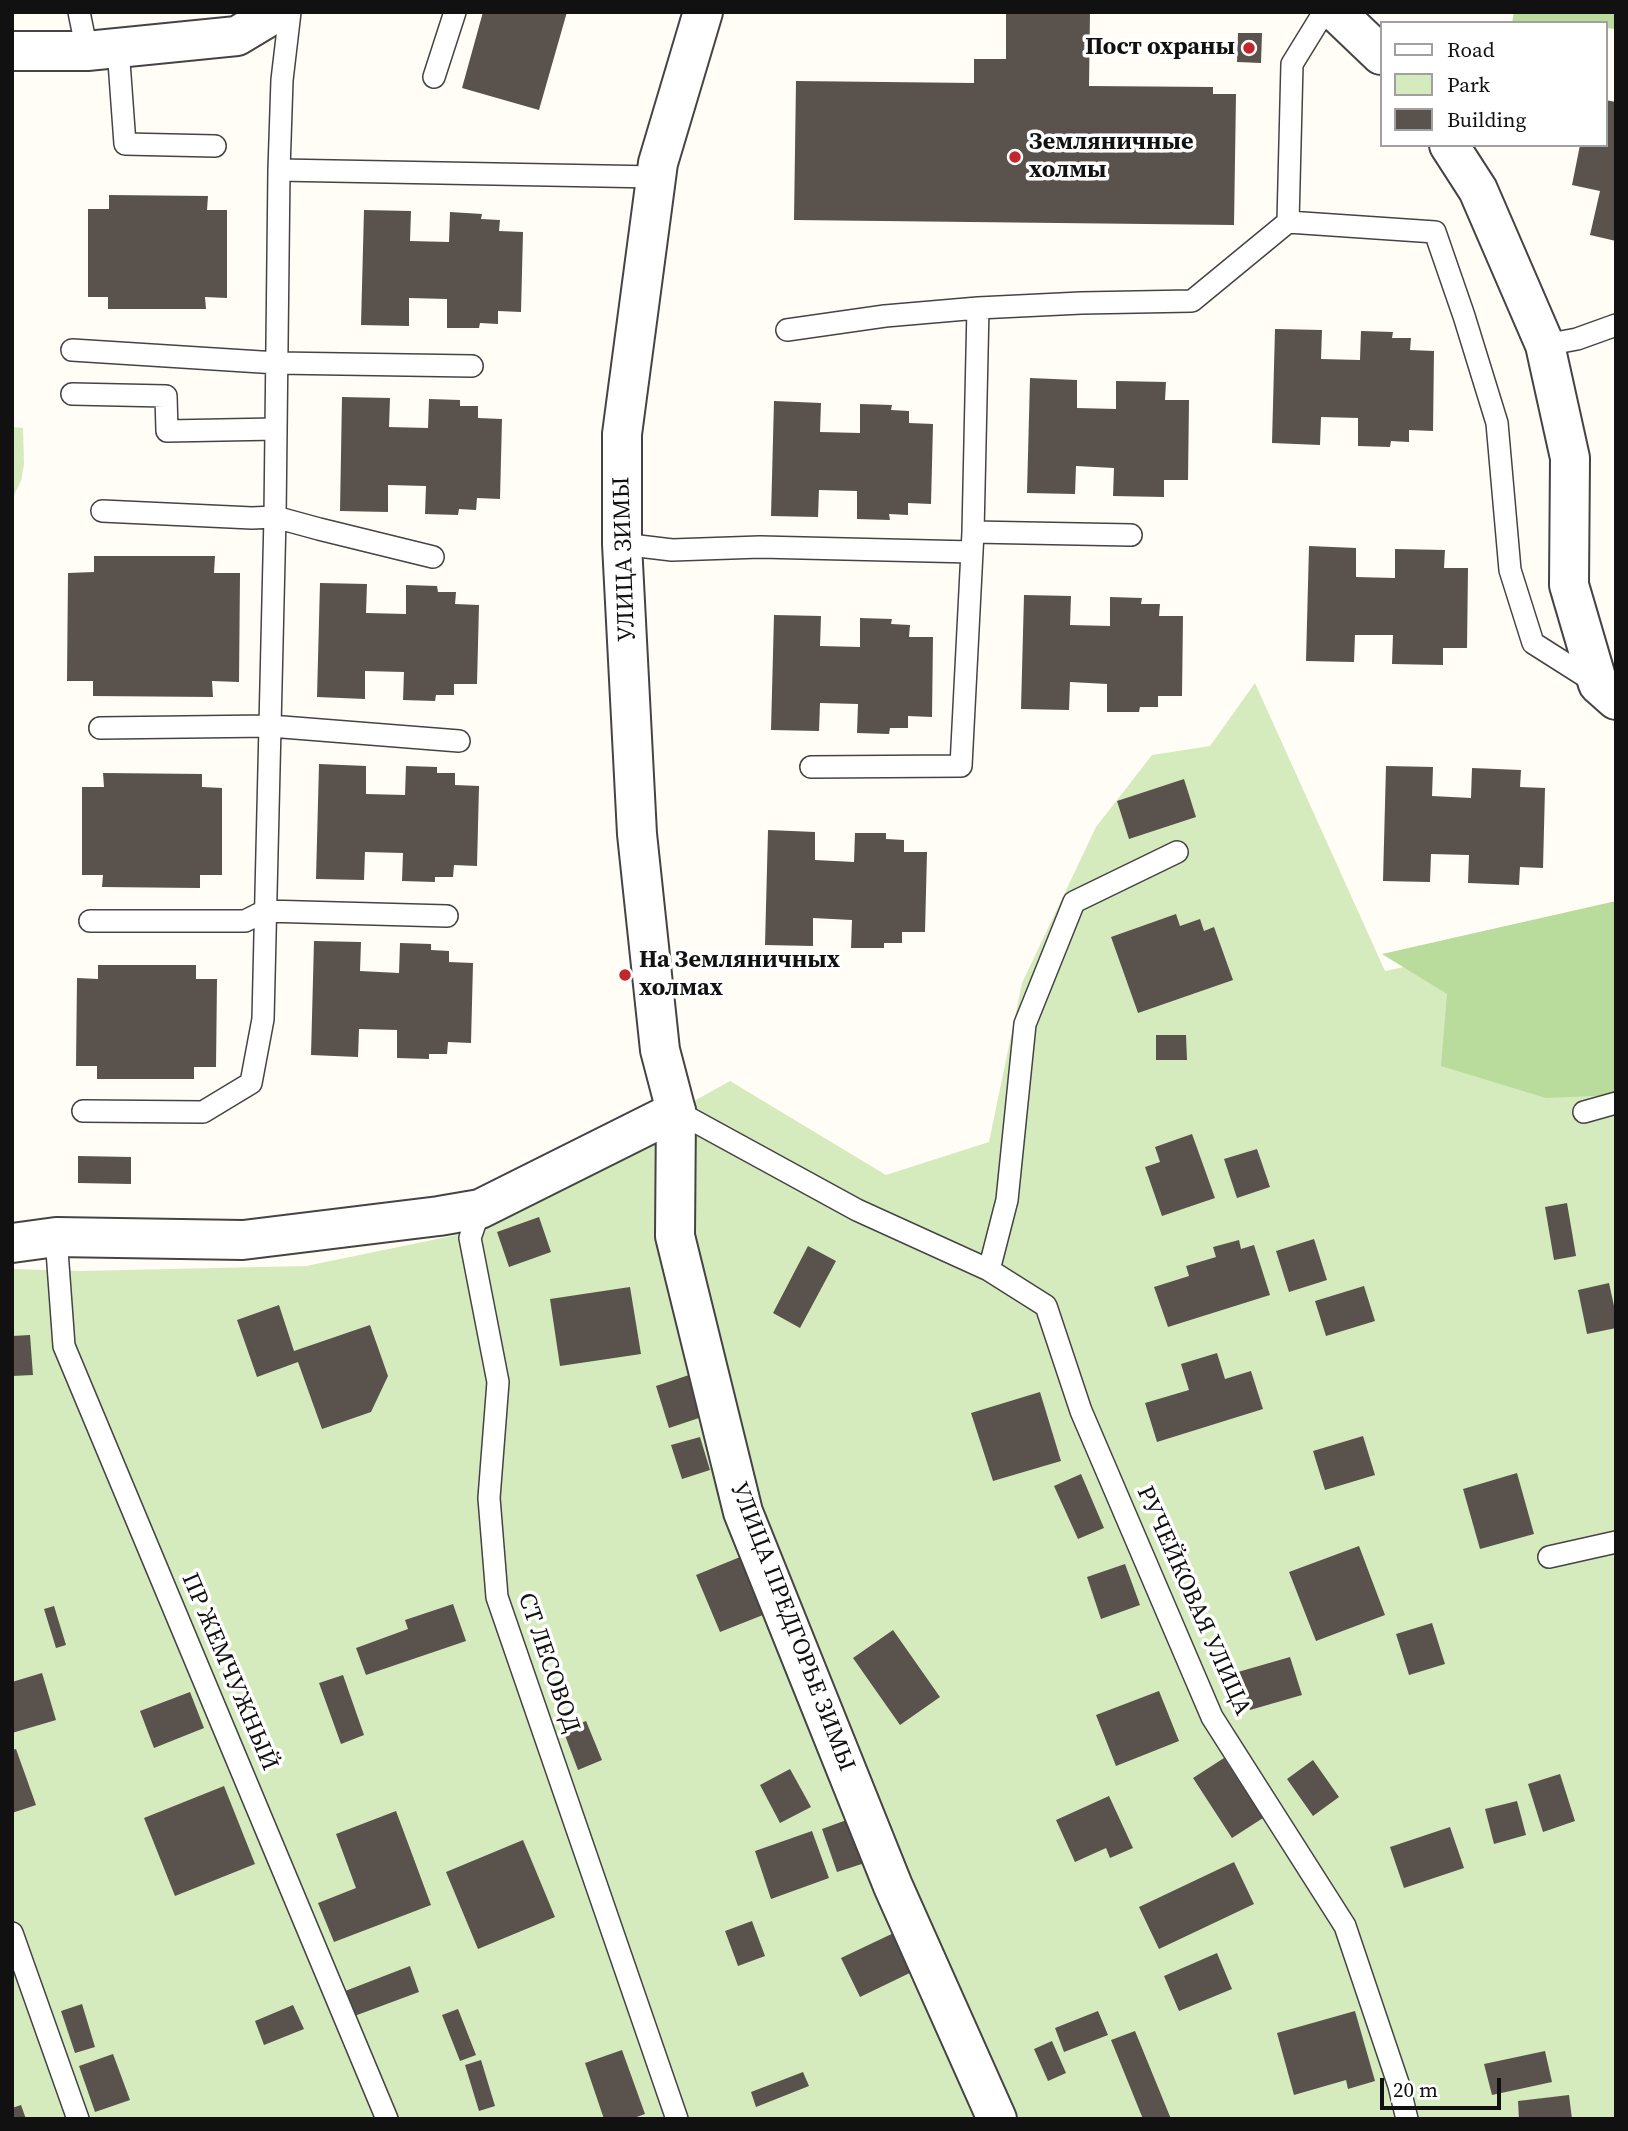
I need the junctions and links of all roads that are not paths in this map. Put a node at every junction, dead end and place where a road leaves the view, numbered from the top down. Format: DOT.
graph roads {
  1 [pos="79,12"];
  2 [pos="277,12"];
  3 [pos="290,12"];
  4 [pos="455,12"];
  5 [pos="703,12"];
  6 [pos="1324,12"];
  7 [pos="1336,12"];
  8 [pos="103,50"];
  9 [pos="12,51"];
  10 [pos="1380,54"];
  11 [pos="434,78"];
  12 [pos="215,146"];
  13 [pos="1450,147"];
  14 [pos="279,170"];
  15 [pos="656,177"];
  16 [pos="1288,222"];
  17 [pos="978,308"];
  18 [pos="1616,325"];
  19 [pos="787,330"];
  20 [pos="1545,345"];
  21 [pos="72,350"];
  22 [pos="277,363"];
  23 [pos="472,366"];
  24 [pos="72,394"];
  25 [pos="276,429"];
  26 [pos="102,511"];
  27 [pos="275,517"];
  28 [pos="1131,535"];
  29 [pos="972,542"];
  30 [pos="622,544"];
  31 [pos="433,557"];
  32 [pos="1607,692"];
  33 [pos="270,726"];
  34 [pos="100,728"];
  35 [pos="459,741"];
  36 [pos="811,767"];
  37 [pos="1177,852"];
  38 [pos="265,911"];
  39 [pos="447,915"];
  40 [pos="90,921"];
  41 [pos="1616,1103"];
  42 [pos="83,1111"];
  43 [pos="676,1111"];
  44 [pos="1584,1112"];
  45 [pos="480,1209"];
  46 [pos="56,1237"];
  47 [pos="12,1243"];
  48 [pos="989,1270"];
  49 [pos="1616,1542"];
  50 [pos="1549,1557"];
  51 [pos="12,1933"];
  52 [pos="78,2119"];
  53 [pos="387,2119"];
  54 [pos="677,2119"];
  55 [pos="997,2119"];
  56 [pos="1407,2119"];
  1 -- 8 [label="lane"];
  2 -- 8 [label="street"];
  3 -- 14 [label="lane"];
  4 -- 11 [label="lane"];
  5 -- 15 [label="street, УЛИЦА ЗИМЫ"];
  6 -- 16 [label="lane"];
  7 -- 10 [label="street"];
  8 -- 9 [label="street"];
  8 -- 12 [label="lane"];
  13 -- 20 [label="street"];
  14 -- 15 [label="lane"];
  14 -- 22 [label="lane"];
  15 -- 30 [label="street, УЛИЦА ЗИМЫ"];
  16 -- 17 [label="lane"];
  16 -- 32 [label="lane"];
  17 -- 19 [label="lane"];
  17 -- 29 [label="lane"];
  18 -- 20 [label="lane"];
  20 -- 32 [label="street"];
  21 -- 22 [label="lane"];
  22 -- 23 [label="lane"];
  22 -- 25 [label="lane"];
  24 -- 25 [label="lane"];
  25 -- 27 [label="lane"];
  26 -- 27 [label="lane"];
  27 -- 31 [label="lane"];
  27 -- 33 [label="lane"];
  28 -- 29 [label="lane"];
  29 -- 30 [label="lane"];
  29 -- 36 [label="lane"];
  30 -- 43 [label="street, УЛИЦА ЗИМЫ"];
  33 -- 34 [label="lane"];
  33 -- 35 [label="lane"];
  33 -- 38 [label="lane"];
  37 -- 48 [label="lane"];
  38 -- 39 [label="lane"];
  38 -- 40 [label="lane"];
  38 -- 42 [label="lane"];
  41 -- 44 [label="lane"];
  43 -- 45 [label="street"];
  43 -- 48 [label="lane, РУЧЕЙКОВАЯ УЛИЦА"];
  43 -- 55 [label="street, УЛИЦА ПРЕДГОРЬЕ ЗИМЫ"];
  45 -- 46 [label="street"];
  45 -- 54 [label="lane, СТ ЛЕСОВОД"];
  46 -- 47 [label="street"];
  46 -- 53 [label="lane, ПР ЖЕМЧУЖНЫЙ"];
  48 -- 56 [label="lane, РУЧЕЙКОВАЯ УЛИЦА"];
  49 -- 50 [label="lane"];
  51 -- 52 [label="lane"];
}
